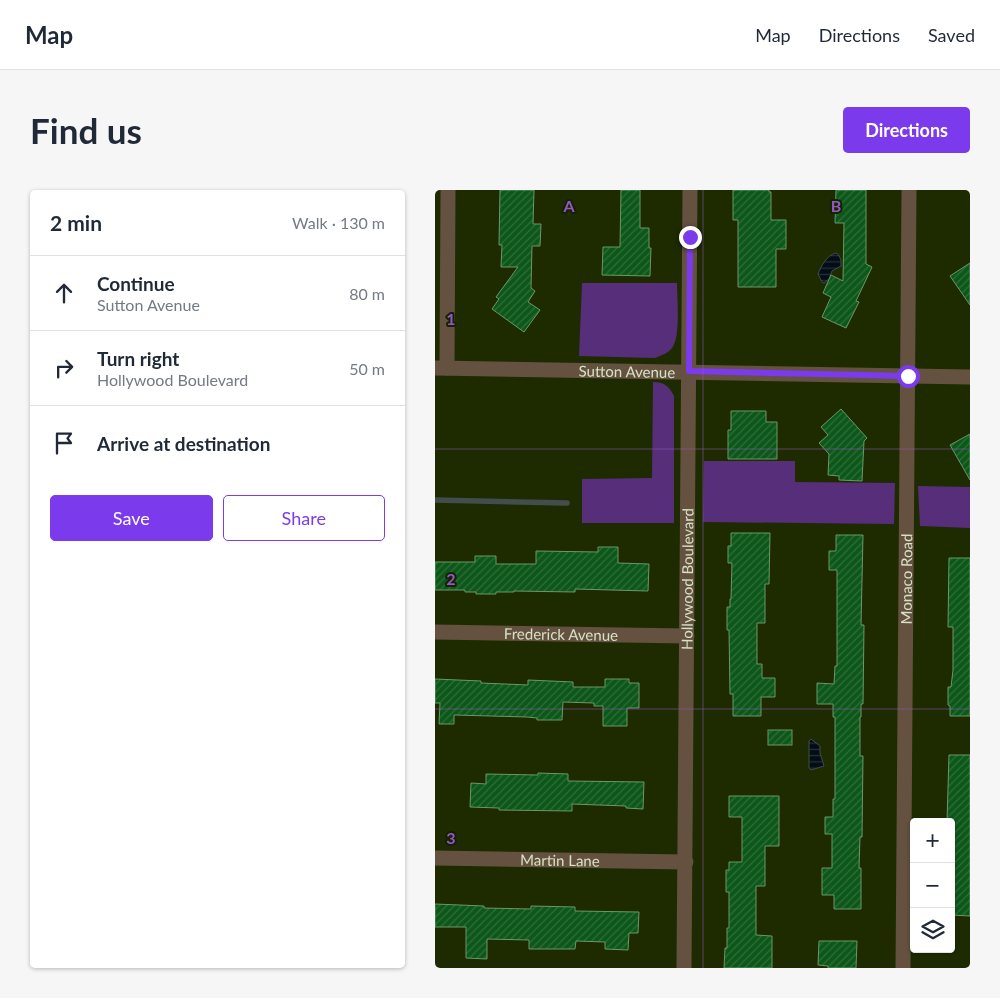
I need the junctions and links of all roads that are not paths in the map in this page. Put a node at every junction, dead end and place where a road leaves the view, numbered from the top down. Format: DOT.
graph roads {
  1 [pos="448,190"];
  2 [pos="690,190"];
  3 [pos="909,190"];
  4 [pos="441,368"];
  5 [pos="689,371"];
  6 [pos="908,376"];
  7 [pos="970,377"];
  8 [pos="435,632"];
  9 [pos="687,636"];
  10 [pos="435,858"];
  11 [pos="686,862"];
  12 [pos="684,968"];
  13 [pos="903,968"];
  1 -- 4 [label="street"];
  2 -- 5 [label="street, Hollywood Boulevard"];
  3 -- 6 [label="street, Monaco Road"];
  4 -- 5 [label="street, Sutton Avenue"];
  5 -- 6 [label="street, Sutton Avenue"];
  5 -- 9 [label="street, Hollywood Boulevard"];
  6 -- 7 [label="street, Sutton Avenue"];
  6 -- 13 [label="street, Monaco Road"];
  8 -- 9 [label="street, Frederick Avenue"];
  9 -- 11 [label="street, Hollywood Boulevard"];
  10 -- 11 [label="street, Martin Lane"];
  11 -- 12 [label="street, Hollywood Boulevard"];
}
